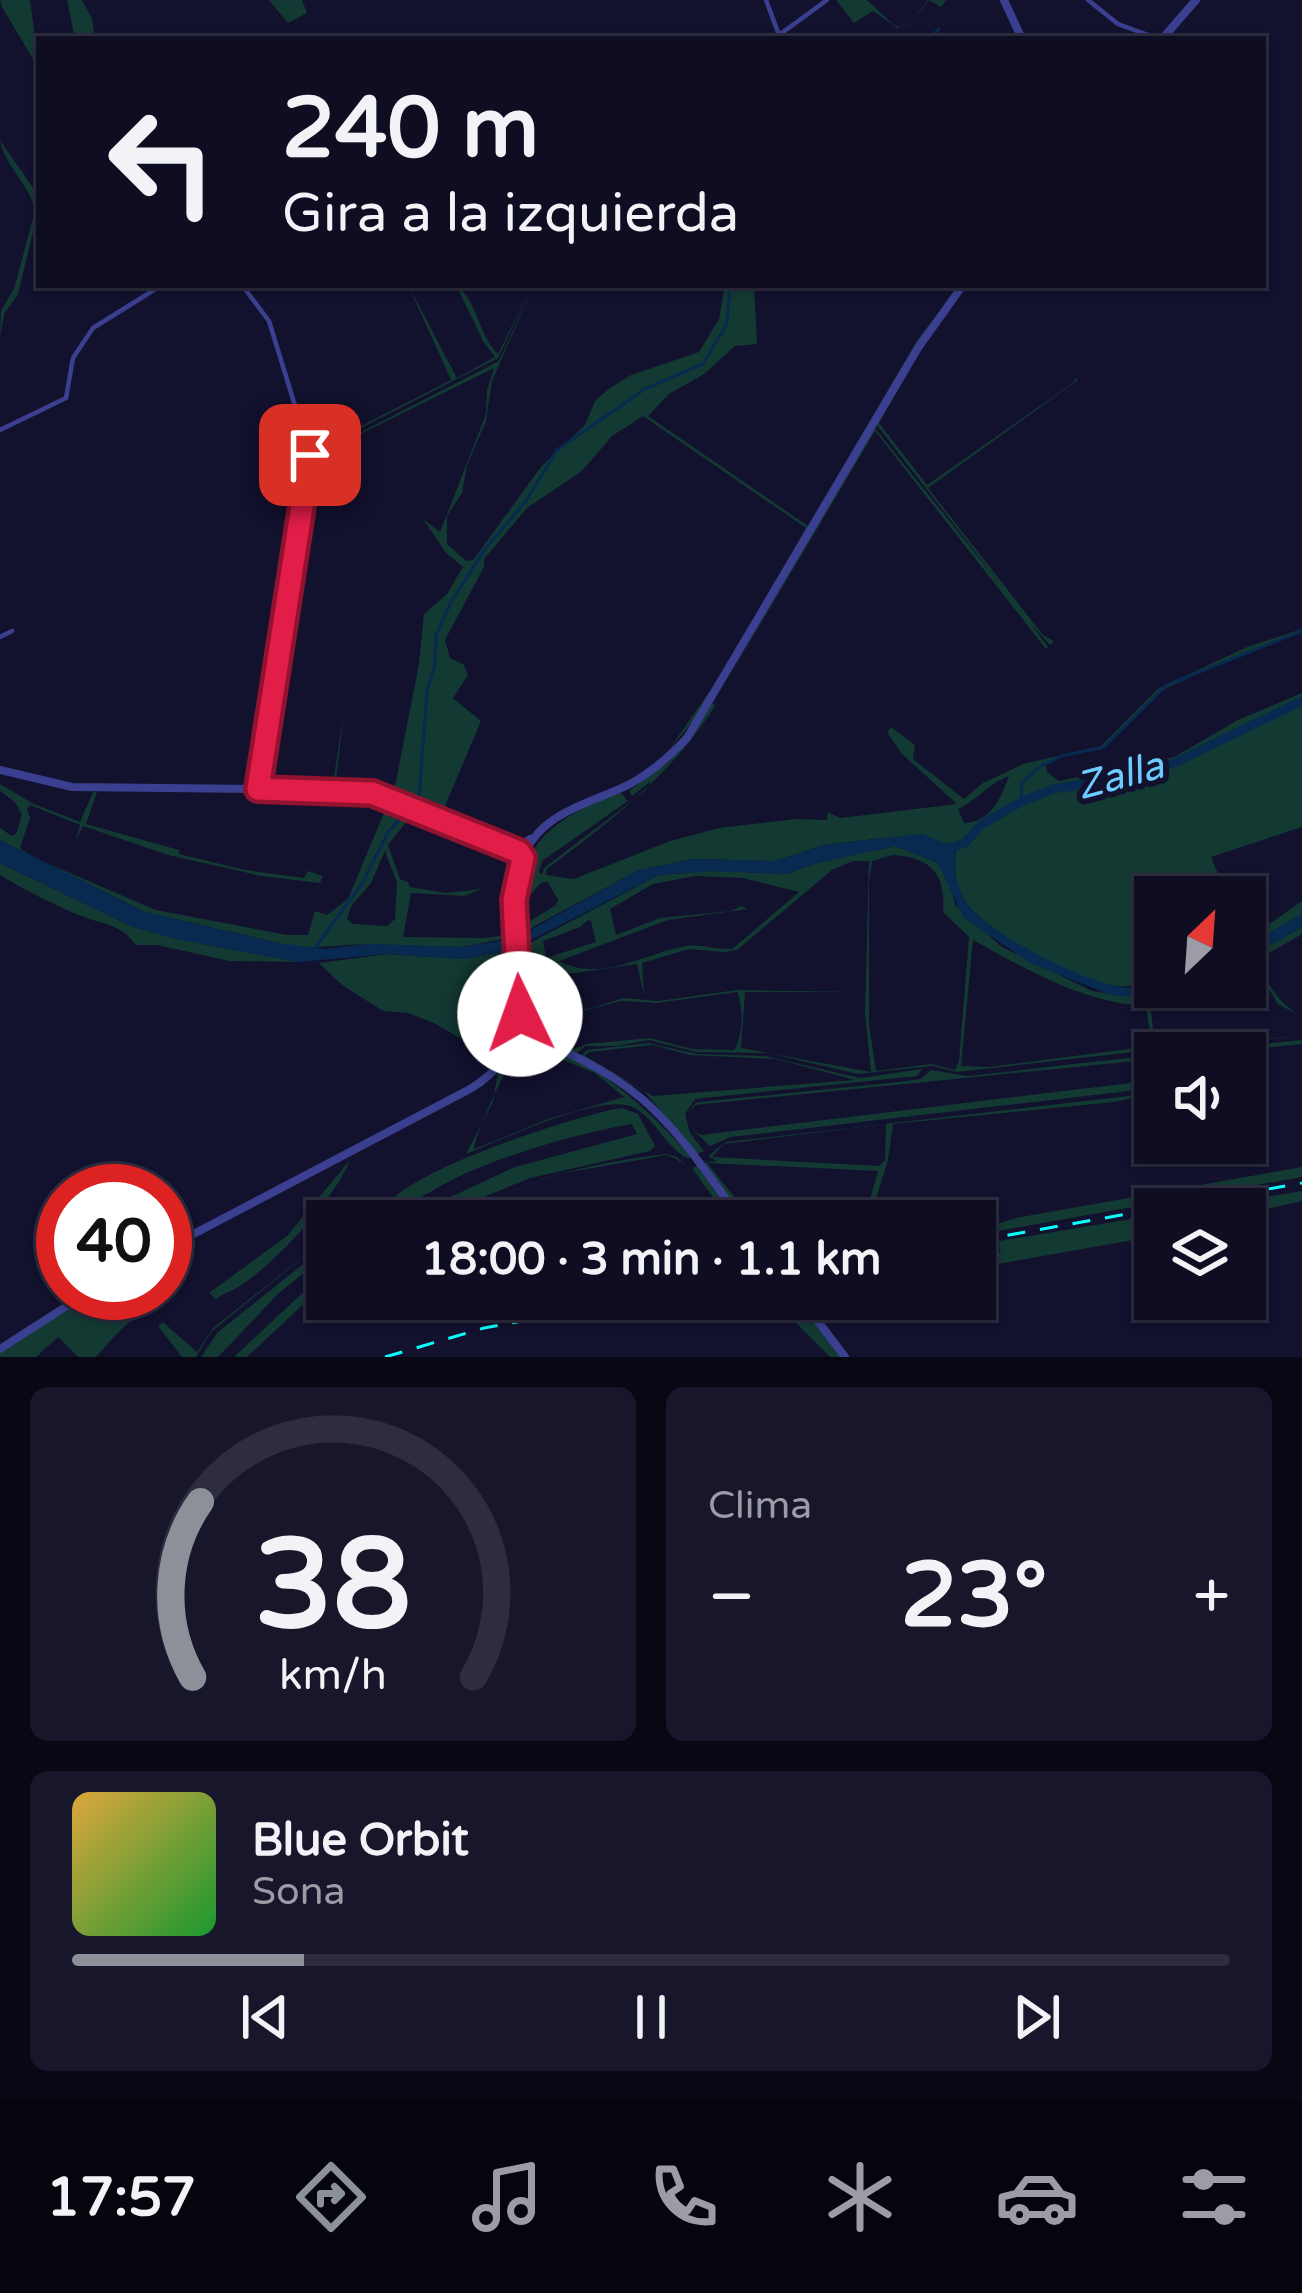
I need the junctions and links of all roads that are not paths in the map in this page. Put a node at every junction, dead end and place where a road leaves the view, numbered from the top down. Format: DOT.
graph roads {
  1 [pos="766,0"];
  2 [pos="827,0"];
  3 [pos="1004,0"];
  4 [pos="1088,0"];
  5 [pos="1196,0"];
  6 [pos="1021,36"];
  7 [pos="1152,36"];
  8 [pos="1164,36"];
  9 [pos="157,288"];
  10 [pos="244,288"];
  11 [pos="961,288"];
  12 [pos="0,430"];
  13 [pos="12,631"];
  14 [pos="0,637"];
  15 [pos="0,770"];
  16 [pos="258,789"];
  17 [pos="536,835"];
  18 [pos="507,850"];
  19 [pos="523,858"];
  20 [pos="517,875"];
  21 [pos="518,1031"];
  22 [pos="726,1200"];
  23 [pos="192,1235"];
  24 [pos="46,1320"];
  25 [pos="817,1320"];
  26 [pos="0,1349"];
  27 [pos="845,1357"];
  1 -- 2 [label="street"];
  3 -- 6 [label="street"];
  4 -- 7 [label="street"];
  5 -- 8 [label="street"];
  9 -- 12 [label="street"];
  10 -- 16 [label="street"];
  11 -- 17 [label="street"];
  13 -- 14 [label="street"];
  15 -- 16 [label="street"];
  16 -- 18 [label="street"];
  17 -- 18 [label="street"];
  17 -- 19 [label="street"];
  18 -- 19 [label="street"];
  18 -- 20 [label="street"];
  19 -- 20 [label="street"];
  20 -- 21 [label="street"];
  21 -- 22 [label="street"];
  21 -- 23 [label="street"];
  24 -- 26 [label="street"];
  25 -- 27 [label="street"];
}
